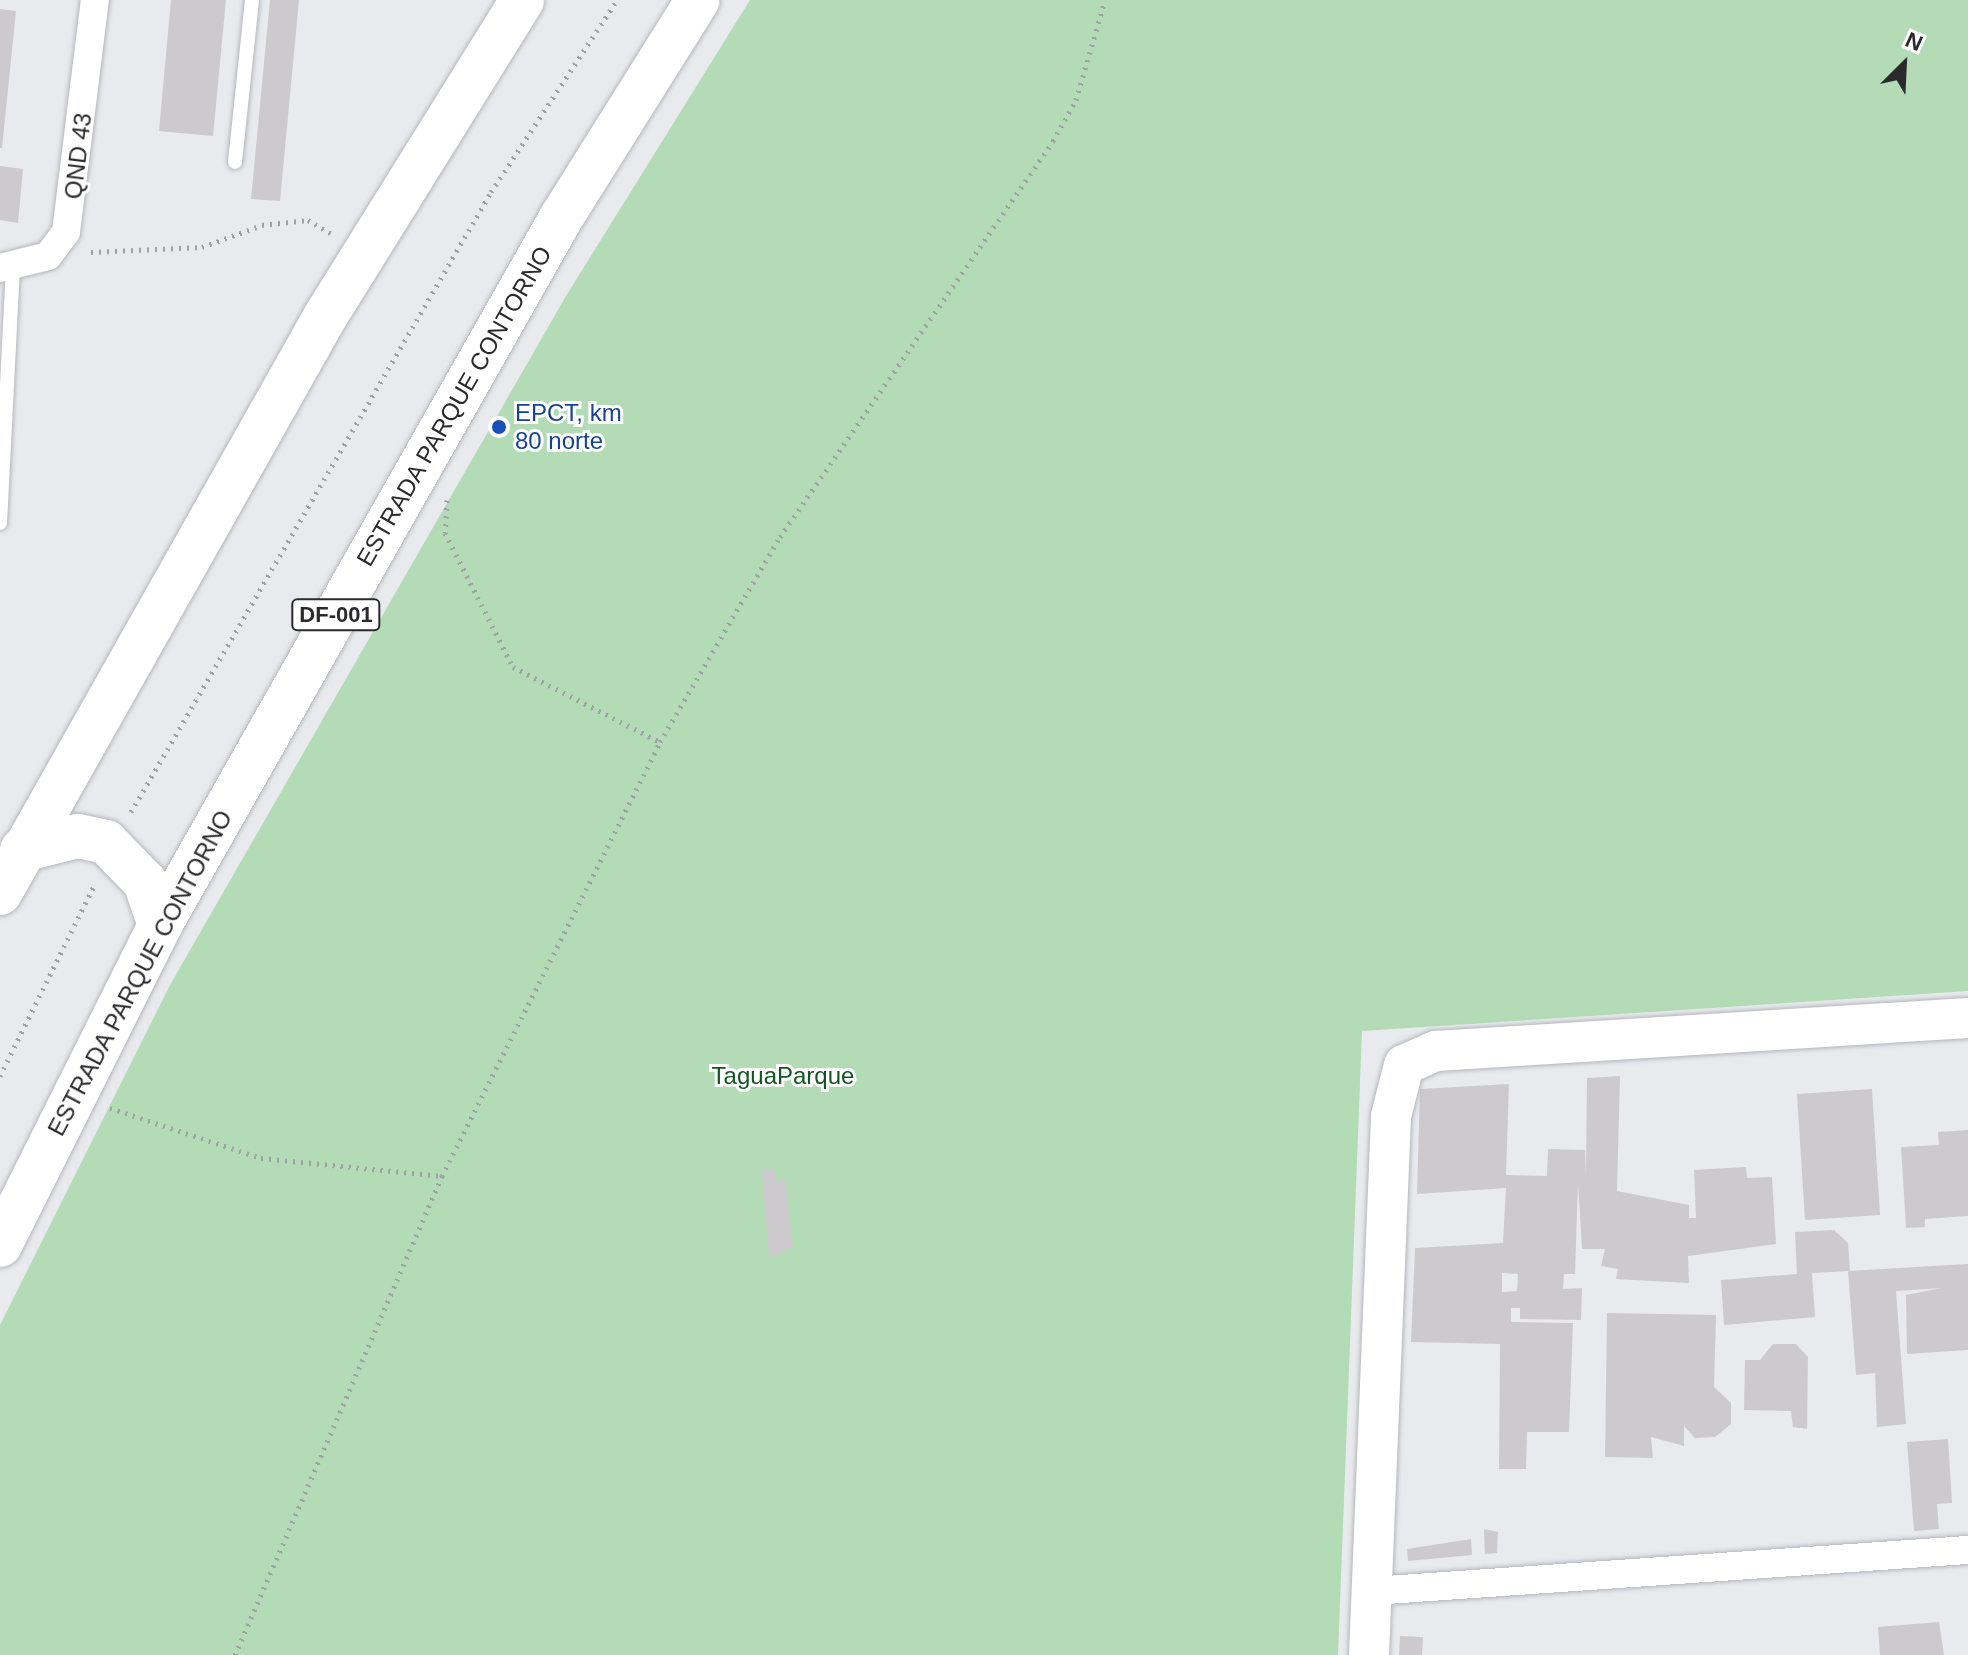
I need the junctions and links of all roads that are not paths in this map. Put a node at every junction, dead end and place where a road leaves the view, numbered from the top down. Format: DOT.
graph roads {
  1 [pos="95,0"];
  2 [pos="252,0"];
  3 [pos="522,0"];
  4 [pos="698,0"];
  5 [pos="235,162"];
  6 [pos="7,268"];
  7 [pos="0,523"];
  8 [pos="22,850"];
  9 [pos="0,893"];
  10 [pos="160,925"];
  11 [pos="1968,1018"];
  12 [pos="0,1245"];
  13 [pos="1968,1550"];
  14 [pos="1372,1591"];
  15 [pos="1369,1655"];
  1 -- 6 [label="street, QND 43"];
  2 -- 5 [label="lane"];
  3 -- 8 [label="highway"];
  4 -- 10 [label="highway, ESTRADA PARQUE CONTORNO / DF-001"];
  6 -- 7 [label="lane"];
  8 -- 9 [label="highway"];
  8 -- 10 [label="highway"];
  10 -- 12 [label="highway, ESTRADA PARQUE CONTORNO / DF-001"];
  11 -- 14 [label="street"];
  13 -- 14 [label="street"];
  14 -- 15 [label="street"];
}
